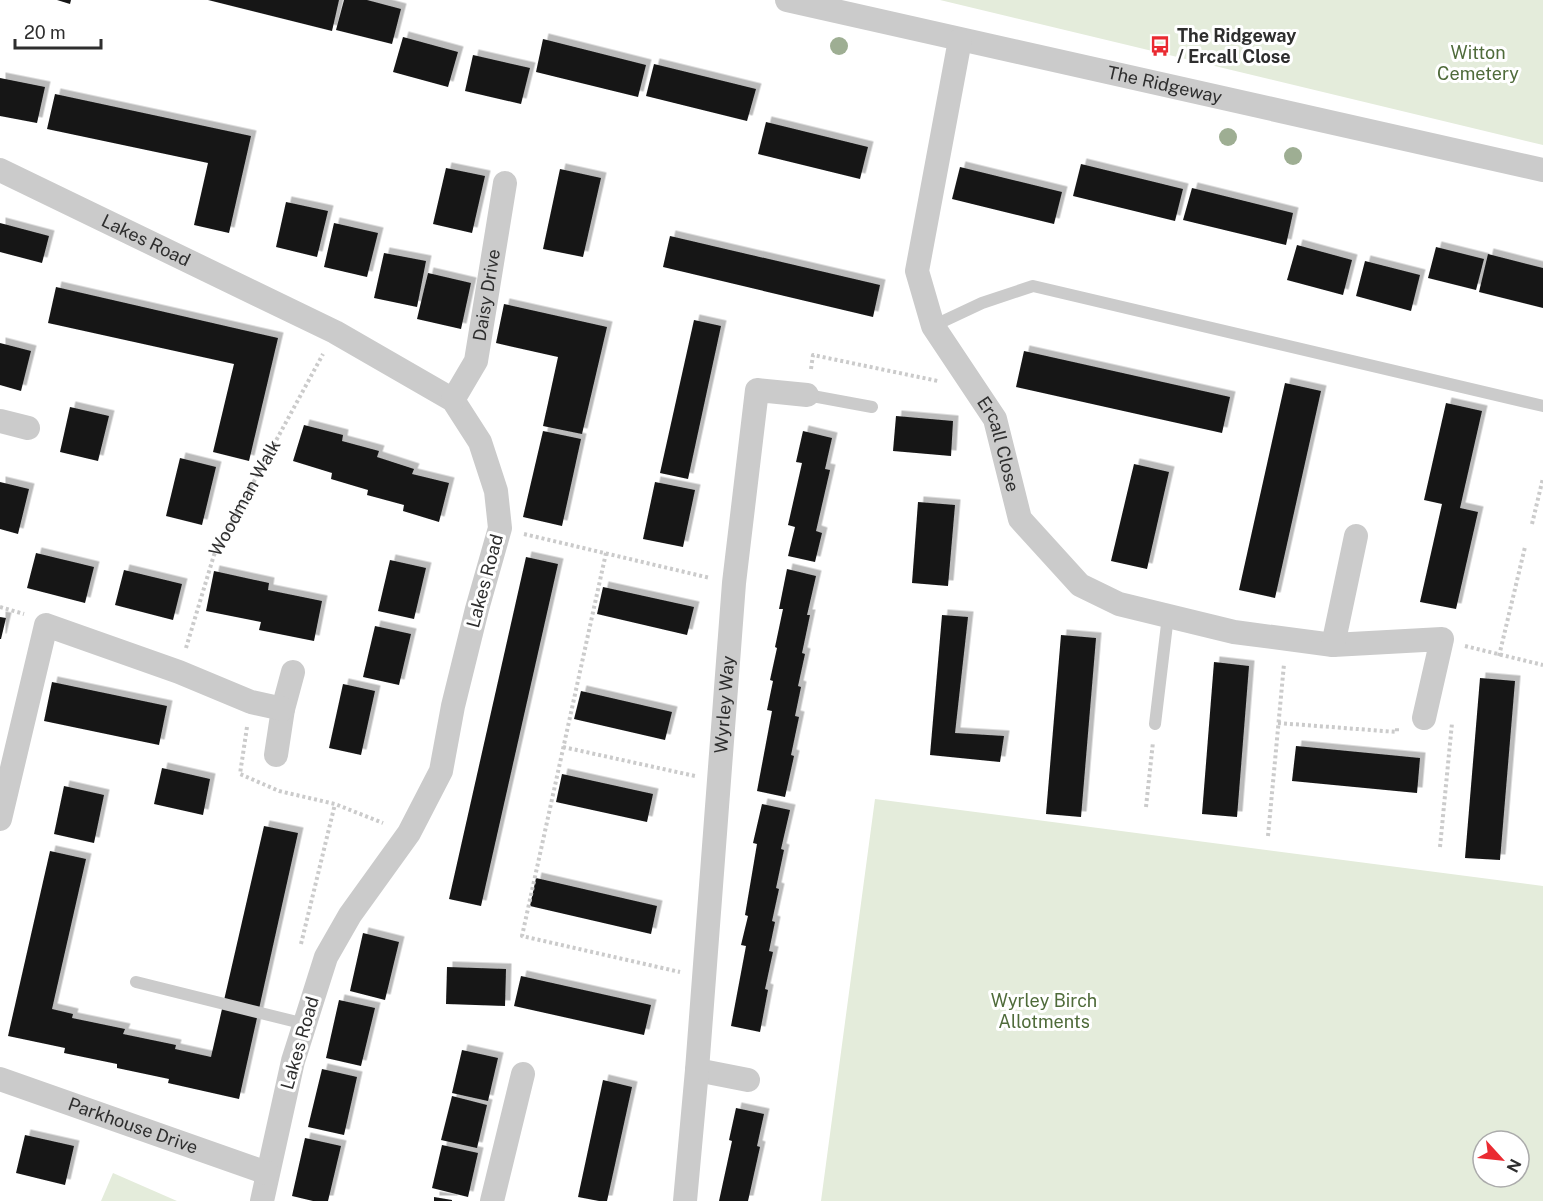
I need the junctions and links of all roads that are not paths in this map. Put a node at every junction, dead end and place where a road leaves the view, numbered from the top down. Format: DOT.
graph roads {
  1 [pos="787,0"];
  2 [pos="960,40"];
  3 [pos="0,170"];
  4 [pos="1543,170"];
  5 [pos="506,183"];
  6 [pos="933,326"];
  7 [pos="807,395"];
  8 [pos="453,400"];
  9 [pos="1543,406"];
  10 [pos="872,407"];
  11 [pos="0,421"];
  12 [pos="28,428"];
  13 [pos="1356,536"];
  14 [pos="1168,616"];
  15 [pos="1333,645"];
  16 [pos="293,672"];
  17 [pos="284,709"];
  18 [pos="1424,718"];
  19 [pos="1155,724"];
  20 [pos="276,754"];
  21 [pos="0,819"];
  22 [pos="136,982"];
  23 [pos="304,1024"];
  24 [pos="697,1070"];
  25 [pos="523,1074"];
  26 [pos="0,1079"];
  27 [pos="748,1080"];
  28 [pos="267,1173"];
  29 [pos="262,1201"];
  30 [pos="492,1201"];
  31 [pos="685,1201"];
  1 -- 2 [label="street, The Ridgeway"];
  2 -- 4 [label="street, The Ridgeway"];
  2 -- 6 [label="street, Ercall Close"];
  3 -- 8 [label="street, Lakes Road"];
  5 -- 8 [label="street, Daisy Drive"];
  6 -- 9 [label="lane"];
  6 -- 14 [label="street, Ercall Close"];
  7 -- 10 [label="lane"];
  7 -- 24 [label="street, Wyrley Way"];
  8 -- 23 [label="street, Lakes Road"];
  11 -- 12 [label="street"];
  13 -- 15 [label="street"];
  14 -- 15 [label="street, Ercall Close"];
  14 -- 19 [label="lane"];
  15 -- 18 [label="street, Ercall Close"];
  16 -- 17 [label="street"];
  17 -- 20 [label="street"];
  17 -- 21 [label="street"];
  22 -- 23 [label="lane"];
  23 -- 28 [label="street, Lakes Road"];
  24 -- 27 [label="street"];
  24 -- 31 [label="street, Wyrley Way"];
  25 -- 30 [label="street"];
  26 -- 28 [label="street, Parkhouse Drive"];
  28 -- 29 [label="street, Lakes Road"];
}
